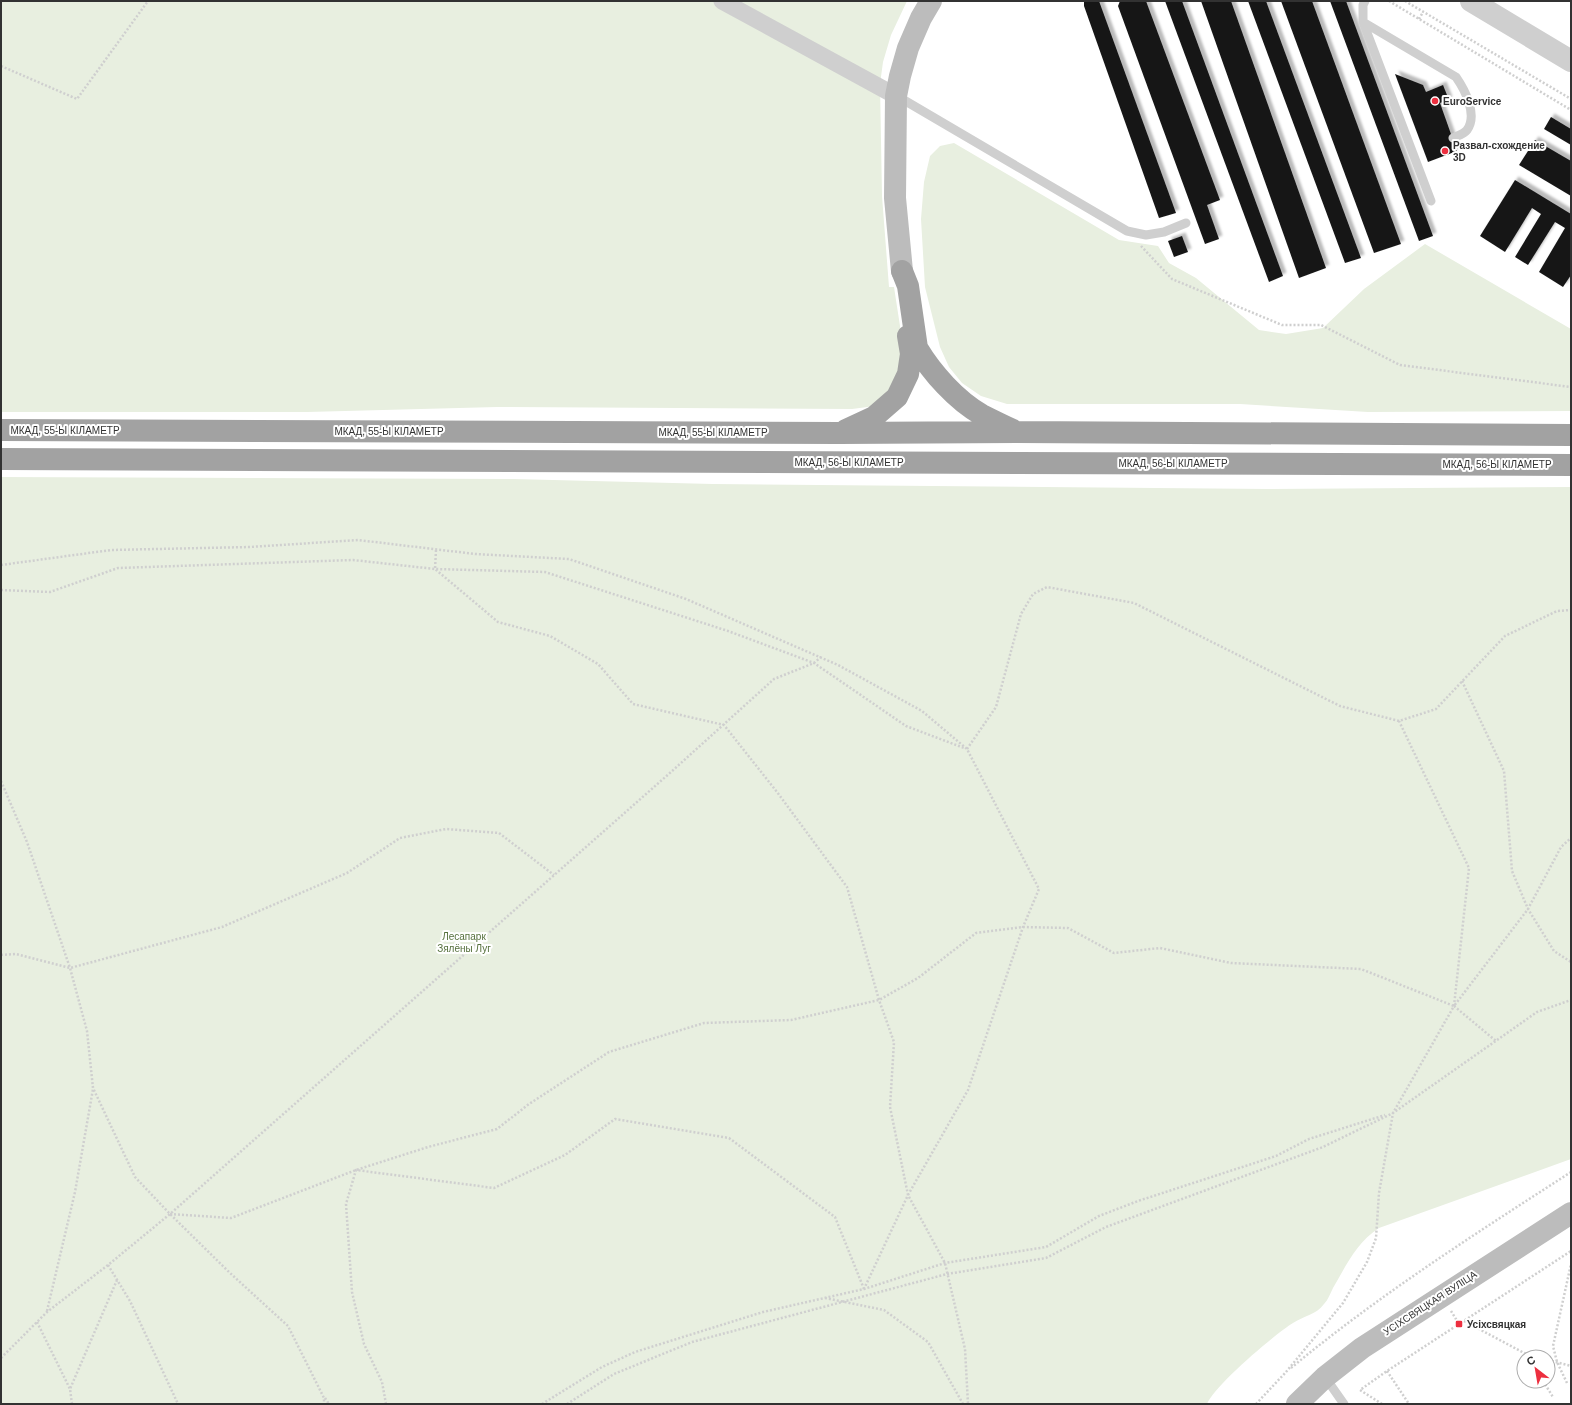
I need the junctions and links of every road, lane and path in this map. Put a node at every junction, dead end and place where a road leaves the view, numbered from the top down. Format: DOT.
graph roads {
  1 [pos="148,1"];
  2 [pos="722,1"];
  3 [pos="931,1"];
  4 [pos="1365,1"];
  5 [pos="1388,1"];
  6 [pos="1405,1"];
  7 [pos="1471,1"];
  8 [pos="1423,12"];
  9 [pos="1419,19"];
  10 [pos="1363,22"];
  11 [pos="1571,61"];
  12 [pos="1,66"];
  13 [pos="896,96"];
  14 [pos="1571,99"];
  15 [pos="1571,110"];
  16 [pos="1453,138"];
  17 [pos="1431,201"];
  18 [pos="1186,223"];
  19 [pos="1127,231"];
  20 [pos="902,271"];
  21 [pos="1571,386"];
  22 [pos="1,430"];
  23 [pos="1017,432"];
  24 [pos="840,433"];
  25 [pos="1571,435"];
  26 [pos="1,459"];
  27 [pos="1571,465"];
  28 [pos="436,550"];
  29 [pos="1,565"];
  30 [pos="435,570"];
  31 [pos="1,590"];
  32 [pos="1571,610"];
  33 [pos="821,658"];
  34 [pos="814,663"];
  35 [pos="1462,681"];
  36 [pos="1399,721"];
  37 [pos="724,725"];
  38 [pos="967,749"];
  39 [pos="1,781"];
  40 [pos="1571,838"];
  41 [pos="554,875"];
  42 [pos="1528,909"];
  43 [pos="1023,927"];
  44 [pos="1,955"];
  45 [pos="1571,962"];
  46 [pos="70,968"];
  47 [pos="879,1000"];
  48 [pos="1571,1000"];
  49 [pos="1454,1006"];
  50 [pos="1496,1041"];
  51 [pos="93,1088"];
  52 [pos="1394,1113"];
  53 [pos="356,1170"];
  54 [pos="1571,1172"];
  55 [pos="908,1195"];
  56 [pos="1571,1213"];
  57 [pos="170,1214"];
  58 [pos="1571,1251"];
  59 [pos="945,1263"];
  60 [pos="1571,1264"];
  61 [pos="108,1265"];
  62 [pos="947,1274"];
  63 [pos="117,1280"];
  64 [pos="864,1289"];
  65 [pos="824,1298"];
  66 [pos="845,1302"];
  67 [pos="47,1312"];
  68 [pos="1464,1321"];
  69 [pos="37,1322"];
  70 [pos="1517,1349"];
  71 [pos="1,1358"];
  72 [pos="1557,1362"];
  73 [pos="1571,1366"];
  74 [pos="1387,1371"];
  75 [pos="1286,1372"];
  76 [pos="1325,1377"];
  77 [pos="1567,1384"];
  78 [pos="70,1389"];
  79 [pos="1548,1389"];
  80 [pos="1553,1397"];
  81 [pos="324,1398"];
  82 [pos="72,1404"];
  83 [pos="178,1404"];
  84 [pos="324,1404"];
  85 [pos="329,1404"];
  86 [pos="386,1404"];
  87 [pos="542,1404"];
  88 [pos="567,1404"];
  89 [pos="964,1404"];
  90 [pos="968,1404"];
  91 [pos="1256,1404"];
  92 [pos="1297,1404"];
  93 [pos="1344,1404"];
  94 [pos="1382,1404"];
  95 [pos="1409,1404"];
  1 -- 12 [label="path"];
  2 -- 13 [label="street"];
  3 -- 13 [label="main road"];
  4 -- 10 [label="lane"];
  5 -- 9 [label="path"];
  6 -- 8 [label="path"];
  7 -- 11 [label="street"];
  8 -- 9 [label="path"];
  8 -- 14 [label="path"];
  9 -- 15 [label="path"];
  10 -- 16 [label="lane"];
  10 -- 17 [label="lane"];
  13 -- 19 [label="lane"];
  13 -- 20 [label="main road"];
  18 -- 19 [label="lane"];
  19 -- 21 [label="path"];
  20 -- 23 [label="highway"];
  20 -- 24 [label="highway"];
  22 -- 24 [label="highway, МКАД, 55-Ы КІЛАМЕТР"];
  23 -- 24 [label="highway"];
  23 -- 25 [label="highway"];
  26 -- 27 [label="highway, МКАД, 56-Ы КІЛАМЕТР"];
  28 -- 29 [label="path"];
  28 -- 30 [label="path"];
  28 -- 33 [label="path"];
  30 -- 31 [label="path"];
  30 -- 34 [label="path"];
  30 -- 37 [label="path"];
  32 -- 35 [label="path"];
  33 -- 34 [label="path"];
  33 -- 38 [label="path"];
  34 -- 37 [label="path"];
  34 -- 38 [label="path"];
  35 -- 36 [label="path"];
  35 -- 42 [label="path"];
  36 -- 38 [label="path"];
  36 -- 49 [label="path"];
  37 -- 41 [label="path"];
  37 -- 47 [label="path"];
  38 -- 43 [label="path"];
  39 -- 46 [label="path"];
  40 -- 42 [label="path"];
  41 -- 46 [label="path"];
  41 -- 57 [label="path"];
  42 -- 45 [label="path"];
  42 -- 49 [label="path"];
  43 -- 47 [label="path"];
  43 -- 49 [label="path"];
  43 -- 55 [label="path"];
  44 -- 46 [label="path"];
  46 -- 51 [label="path"];
  47 -- 53 [label="path"];
  47 -- 55 [label="path"];
  48 -- 50 [label="path"];
  49 -- 50 [label="path"];
  49 -- 52 [label="path"];
  50 -- 52 [label="path"];
  51 -- 57 [label="path"];
  51 -- 67 [label="path"];
  52 -- 59 [label="path"];
  52 -- 62 [label="path"];
  52 -- 75 [label="path"];
  53 -- 57 [label="path"];
  53 -- 64 [label="path"];
  53 -- 86 [label="path"];
  54 -- 75 [label="path"];
  55 -- 59 [label="path"];
  55 -- 64 [label="path"];
  56 -- 76 [label="main road, УСІХСВЯЦКАЯ ВУЛІЦА"];
  57 -- 61 [label="path"];
  57 -- 81 [label="path"];
  58 -- 68 [label="path"];
  59 -- 62 [label="path"];
  59 -- 64 [label="path"];
  60 -- 72 [label="path"];
  61 -- 63 [label="path"];
  61 -- 67 [label="path"];
  62 -- 66 [label="path"];
  62 -- 90 [label="path"];
  63 -- 78 [label="path"];
  63 -- 83 [label="path"];
  64 -- 65 [label="path"];
  65 -- 66 [label="path"];
  65 -- 87 [label="path"];
  66 -- 88 [label="path"];
  66 -- 89 [label="path"];
  67 -- 69 [label="path"];
  68 -- 70 [label="path"];
  68 -- 74 [label="path"];
  69 -- 71 [label="path"];
  69 -- 78 [label="path"];
  72 -- 73 [label="path"];
  72 -- 77 [label="path"];
  74 -- 94 [label="path"];
  74 -- 95 [label="path"];
  75 -- 91 [label="path"];
  76 -- 92 [label="main road, УСІХСВЯЦКАЯ ВУЛІЦА"];
  76 -- 93 [label="lane"];
  78 -- 82 [label="path"];
  79 -- 80 [label="path"];
  81 -- 84 [label="path"];
  81 -- 85 [label="path"];
}
